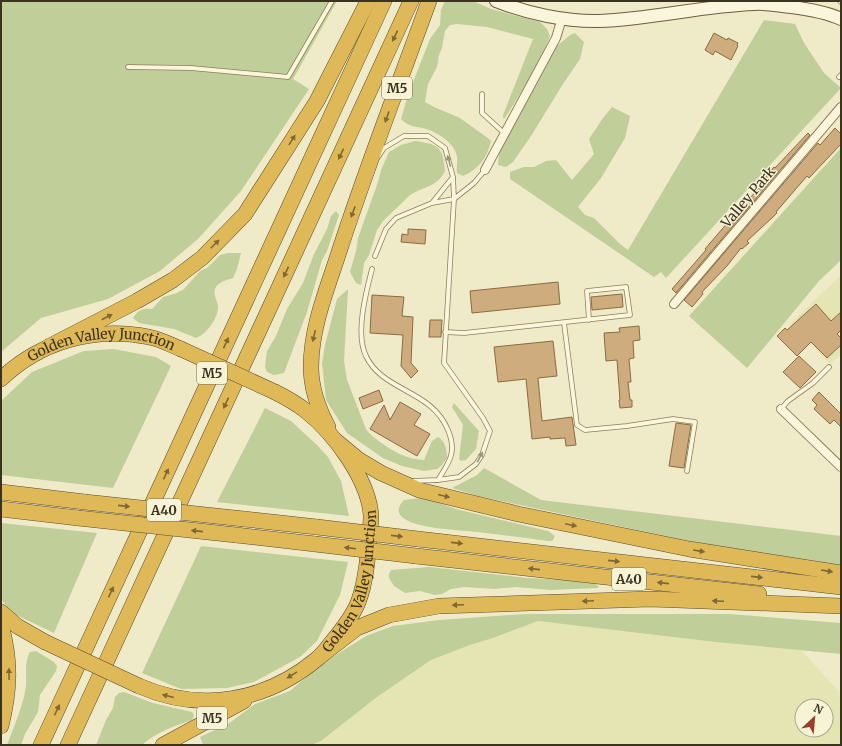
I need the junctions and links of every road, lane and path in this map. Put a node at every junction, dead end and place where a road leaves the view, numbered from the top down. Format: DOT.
graph roads {
  1 [pos="332,1"];
  2 [pos="368,1"];
  3 [pos="384,1"];
  4 [pos="411,1"];
  5 [pos="429,1"];
  6 [pos="496,1"];
  7 [pos="805,5"];
  8 [pos="562,18"];
  9 [pos="841,19"];
  10 [pos="128,67"];
  11 [pos="482,94"];
  12 [pos="841,107"];
  13 [pos="505,134"];
  14 [pos="485,170"];
  15 [pos="366,176"];
  16 [pos="453,177"];
  17 [pos="454,200"];
  18 [pos="432,203"];
  19 [pos="375,256"];
  20 [pos="372,269"];
  21 [pos="674,304"];
  22 [pos="589,320"];
  23 [pos="564,323"];
  24 [pos="445,332"];
  25 [pos="48,347"];
  26 [pos="829,367"];
  27 [pos="1,379"];
  28 [pos="781,409"];
  29 [pos="334,438"];
  30 [pos="841,467"];
  31 [pos="687,471"];
  32 [pos="381,474"];
  33 [pos="438,480"];
  34 [pos="3,492"];
  35 [pos="2,509"];
  36 [pos="841,573"];
  37 [pos="841,587"];
  38 [pos="841,603"];
  39 [pos="841,606"];
  40 [pos="1,612"];
  41 [pos="1,625"];
  42 [pos="318,658"];
  43 [pos="263,691"];
  44 [pos="1,726"];
  45 [pos="41,745"];
  46 [pos="68,745"];
  47 [pos="163,745"];
  1 -- 10 [label="lane"];
  25 -- 2 [label="highway, one-way"];
  45 -- 3 [label="highway, M5, one-way"];
  4 -- 46 [label="highway, M5, one-way"];
  5 -- 15 [label="highway, M5, one-way"];
  6 -- 8 [label="street"];
  7 -- 8 [label="street"];
  7 -- 9 [label="street"];
  8 -- 13 [label="street"];
  11 -- 13 [label="lane"];
  12 -- 21 [label="street, Valley Park"];
  13 -- 14 [label="street"];
  14 -- 17 [label="lane"];
  16 -- 15 [label="lane, one-way"];
  15 -- 29 [label="highway, M5, one-way"];
  16 -- 17 [label="lane"];
  16 -- 18 [label="lane"];
  17 -- 18 [label="lane"];
  17 -- 24 [label="lane"];
  18 -- 19 [label="lane"];
  20 -- 33 [label="lane"];
  22 -- 22 [label="lane"];
  22 -- 23 [label="lane"];
  23 -- 24 [label="lane"];
  23 -- 31 [label="lane"];
  33 -- 24 [label="lane, one-way"];
  25 -- 27 [label="highway, Golden Valley Junction"];
  25 -- 29 [label="highway, Golden Valley Junction, bridge"];
  26 -- 28 [label="lane"];
  28 -- 30 [label="street"];
  29 -- 32 [label="highway"];
  29 -- 42 [label="highway, Golden Valley Junction"];
  32 -- 33 [label="lane"];
  32 -- 36 [label="highway, one-way"];
  34 -- 37 [label="highway, A40, one-way, bridge"];
  38 -- 35 [label="highway, A40, one-way, bridge"];
  39 -- 42 [label="highway, one-way"];
  43 -- 40 [label="highway, Golden Valley Junction, one-way, bridge"];
  44 -- 41 [label="highway, one-way"];
  42 -- 43 [label="highway, Golden Valley Junction, one-way"];
  43 -- 47 [label="highway, M5"];
}
